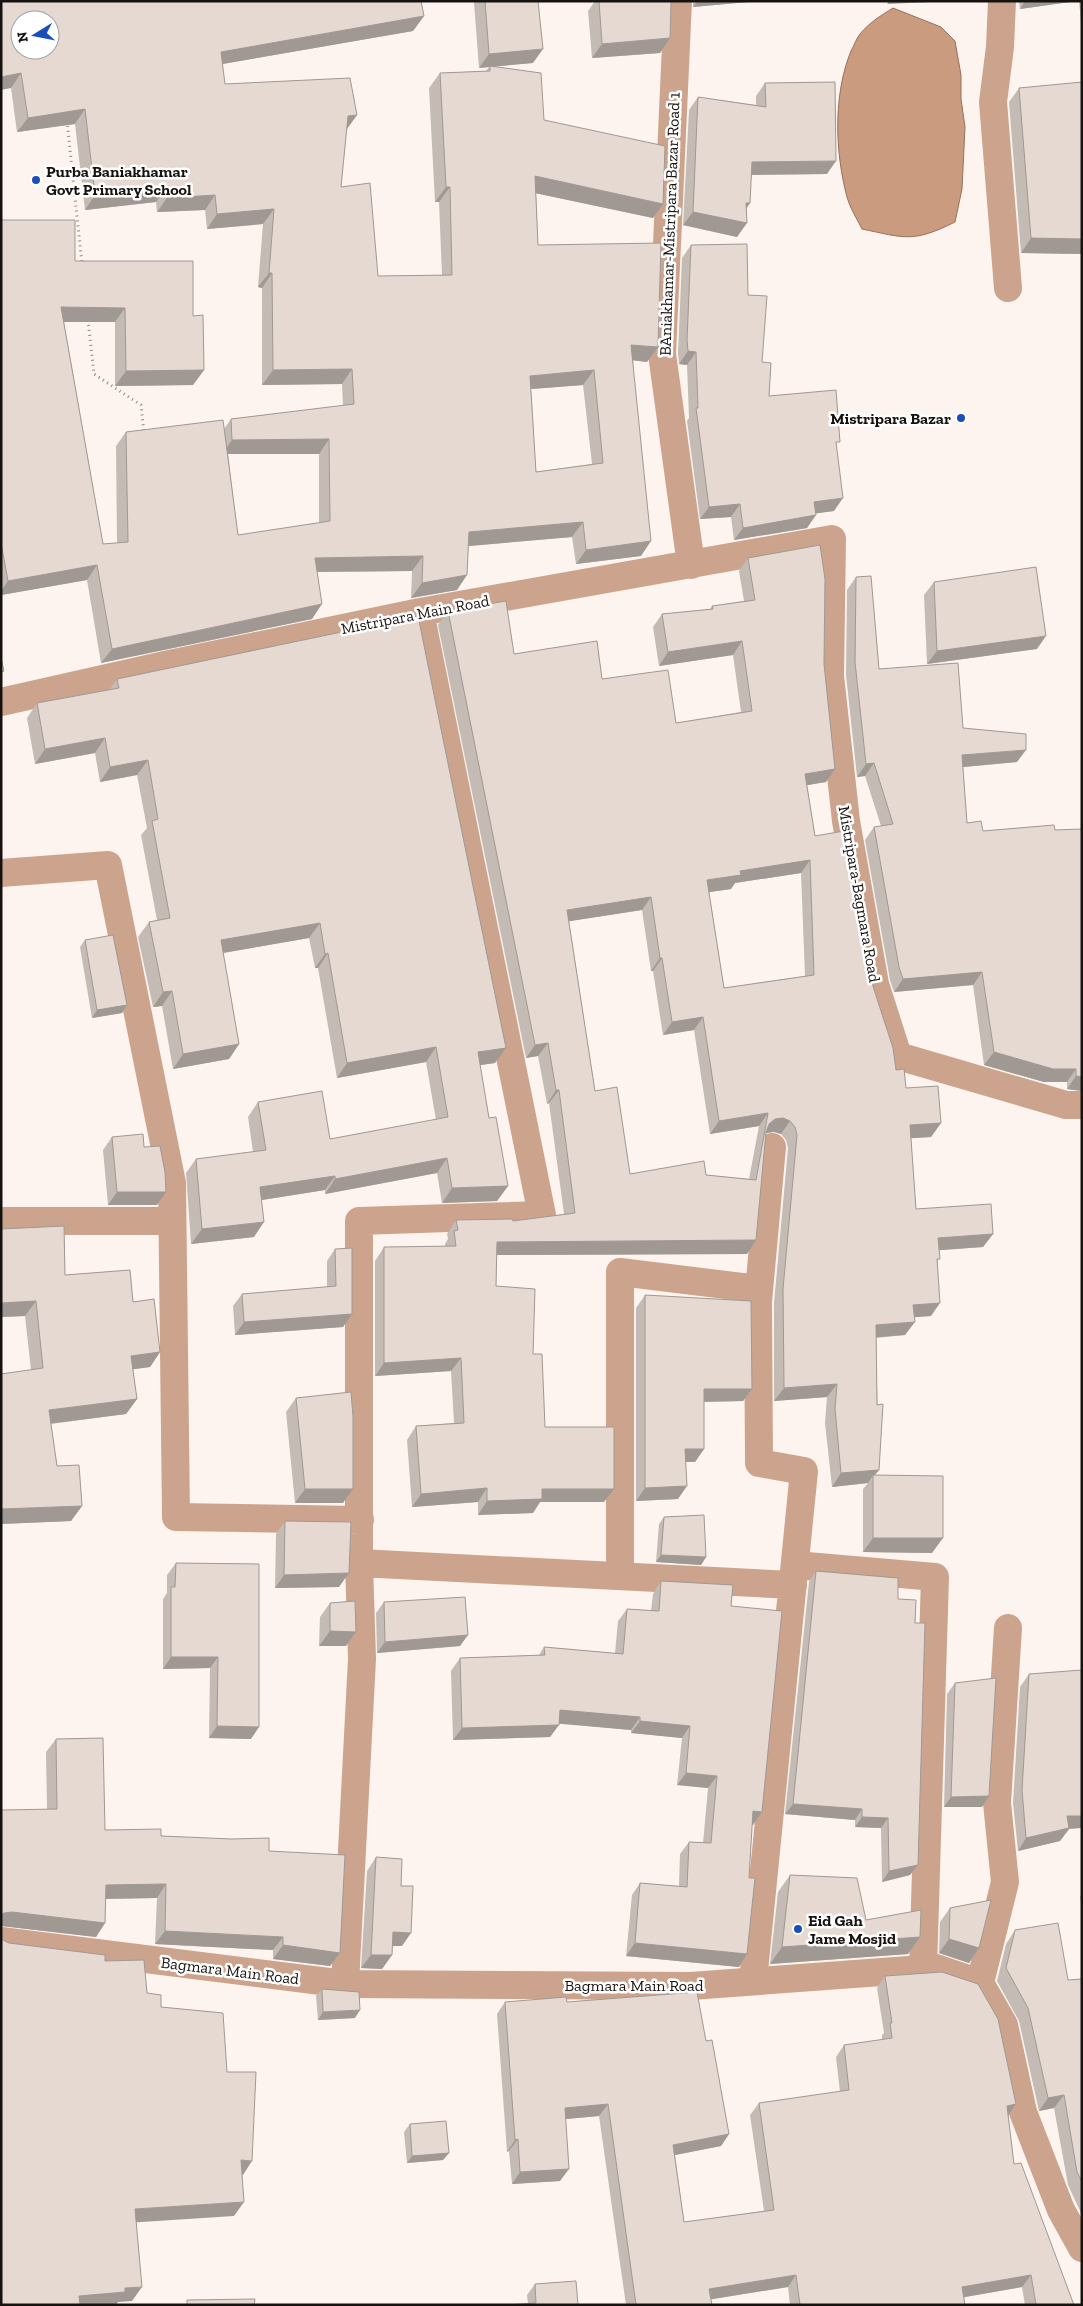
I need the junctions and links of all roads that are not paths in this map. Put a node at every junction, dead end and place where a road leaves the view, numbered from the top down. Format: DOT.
graph roads {
  1 [pos="1002,1"];
  2 [pos="673,2"];
  3 [pos="1008,288"];
  4 [pos="832,539"];
  5 [pos="690,565"];
  6 [pos="420,612"];
  7 [pos="1,702"];
  8 [pos="1,873"];
  9 [pos="1082,1105"];
  10 [pos="772,1147"];
  11 [pos="1,1221"];
  12 [pos="172,1222"];
  13 [pos="759,1289"];
  14 [pos="360,1520"];
  15 [pos="360,1563"];
  16 [pos="794,1575"];
  17 [pos="620,1576"];
  18 [pos="1008,1628"];
  19 [pos="1,1941"];
  20 [pos="922,1969"];
  21 [pos="753,1982"];
  22 [pos="980,1982"];
  23 [pos="345,1984"];
  24 [pos="1082,2248"];
  1 -- 3 [label="street"];
  2 -- 5 [label="street, BAniakhamar-Mistripara Bazar Road 1"];
  4 -- 5 [label="street, Mistripara Main Road"];
  4 -- 9 [label="street, Mistripara-Bagmara Road"];
  5 -- 6 [label="street, Mistripara Main Road"];
  6 -- 7 [label="street, Mistripara Main Road"];
  6 -- 14 [label="street"];
  8 -- 12 [label="street"];
  10 -- 13 [label="street"];
  11 -- 12 [label="street"];
  12 -- 14 [label="street"];
  13 -- 16 [label="street"];
  13 -- 17 [label="street"];
  14 -- 15 [label="street"];
  15 -- 17 [label="street"];
  15 -- 23 [label="street"];
  16 -- 17 [label="street"];
  16 -- 20 [label="street"];
  16 -- 21 [label="street"];
  18 -- 22 [label="street"];
  19 -- 23 [label="street, Bagmara Main Road"];
  20 -- 21 [label="street, Bagmara Main Road"];
  20 -- 22 [label="street, Bagmara Main Road"];
  21 -- 23 [label="street, Bagmara Main Road"];
  22 -- 24 [label="street"];
}
